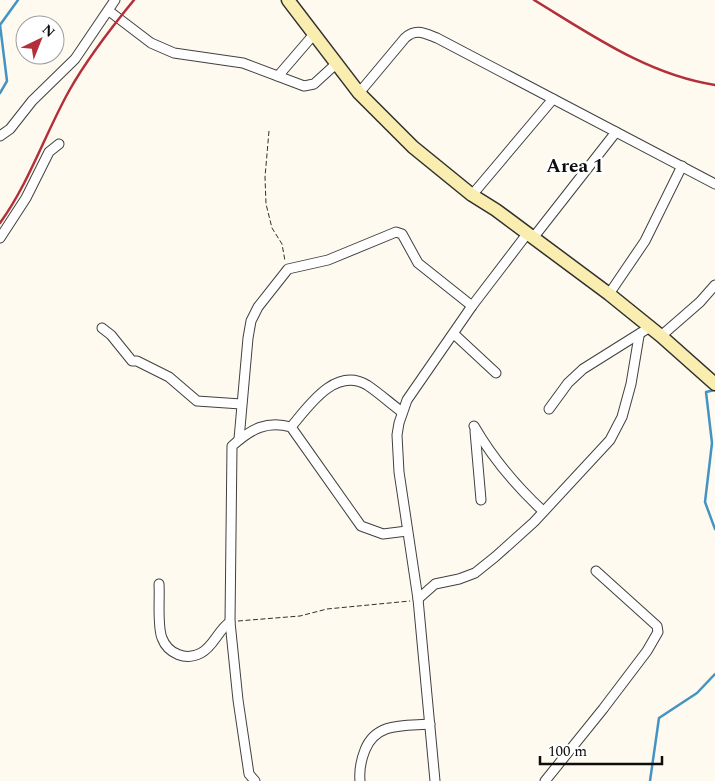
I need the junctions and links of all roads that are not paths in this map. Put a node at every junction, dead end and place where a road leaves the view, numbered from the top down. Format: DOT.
graph roads {
  1 [pos="115,0"];
  2 [pos="288,0"];
  3 [pos="109,11"];
  4 [pos="315,33"];
  5 [pos="336,63"];
  6 [pos="278,76"];
  7 [pos="359,93"];
  8 [pos="553,99"];
  9 [pos="616,132"];
  10 [pos="0,136"];
  11 [pos="59,144"];
  12 [pos="682,166"];
  13 [pos="715,184"];
  14 [pos="472,195"];
  15 [pos="530,236"];
  16 [pos="0,238"];
  17 [pos="715,284"];
  18 [pos="610,294"];
  19 [pos="472,306"];
  20 [pos="650,327"];
  21 [pos="102,328"];
  22 [pos="454,334"];
  23 [pos="639,336"];
  24 [pos="661,336"];
  25 [pos="496,372"];
  26 [pos="715,384"];
  27 [pos="241,404"];
  28 [pos="549,409"];
  29 [pos="402,412"];
  30 [pos="291,427"];
  31 [pos="239,439"];
  32 [pos="481,500"];
  33 [pos="543,511"];
  34 [pos="407,531"];
  35 [pos="596,571"];
  36 [pos="159,584"];
  37 [pos="418,599"];
  38 [pos="230,622"];
  39 [pos="430,724"];
  40 [pos="255,781"];
  41 [pos="360,781"];
  42 [pos="435,781"];
  43 [pos="545,781"];
  1 -- 3 [label="street"];
  2 -- 4 [label="main road"];
  3 -- 6 [label="street"];
  3 -- 10 [label="street"];
  4 -- 5 [label="main road"];
  4 -- 6 [label="street"];
  5 -- 6 [label="street"];
  5 -- 7 [label="main road"];
  7 -- 8 [label="street"];
  7 -- 14 [label="main road"];
  8 -- 9 [label="street"];
  8 -- 14 [label="street"];
  9 -- 12 [label="street"];
  9 -- 15 [label="street"];
  11 -- 16 [label="street"];
  12 -- 13 [label="street"];
  12 -- 18 [label="street"];
  14 -- 15 [label="main road"];
  15 -- 18 [label="main road"];
  15 -- 19 [label="street"];
  17 -- 24 [label="street"];
  18 -- 20 [label="main road"];
  19 -- 22 [label="street"];
  19 -- 27 [label="street"];
  20 -- 23 [label="street"];
  20 -- 24 [label="main road"];
  21 -- 27 [label="street"];
  22 -- 25 [label="street"];
  22 -- 29 [label="street"];
  23 -- 28 [label="street"];
  23 -- 33 [label="street"];
  24 -- 26 [label="main road"];
  27 -- 31 [label="street"];
  29 -- 30 [label="street"];
  29 -- 34 [label="street"];
  30 -- 31 [label="street"];
  30 -- 34 [label="street"];
  31 -- 38 [label="street"];
  32 -- 33 [label="street"];
  33 -- 37 [label="street"];
  34 -- 37 [label="street"];
  35 -- 43 [label="street"];
  36 -- 38 [label="street"];
  37 -- 39 [label="street"];
  38 -- 40 [label="street"];
  39 -- 41 [label="street"];
  39 -- 42 [label="street"];
}
